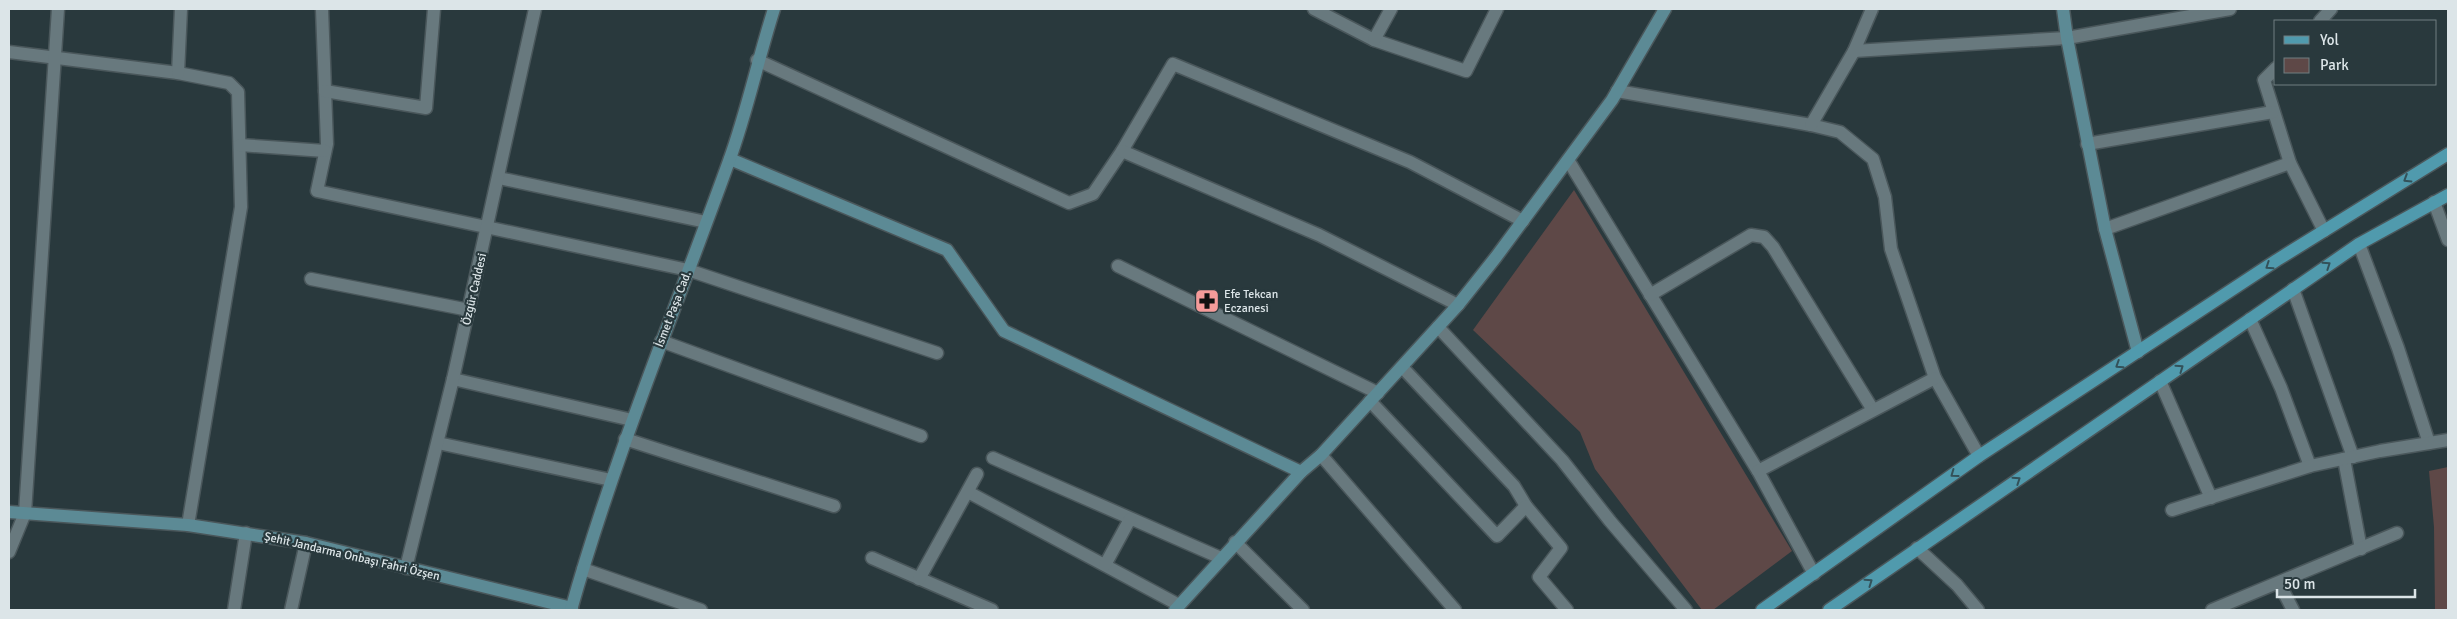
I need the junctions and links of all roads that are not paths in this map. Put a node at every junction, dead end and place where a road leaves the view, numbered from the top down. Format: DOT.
graph roads {
  1 [pos="58,9"];
  2 [pos="181,9"];
  3 [pos="322,9"];
  4 [pos="434,9"];
  5 [pos="535,9"];
  6 [pos="774,9"];
  7 [pos="1314,9"];
  8 [pos="1392,9"];
  9 [pos="1497,9"];
  10 [pos="1665,9"];
  11 [pos="1872,9"];
  12 [pos="2064,9"];
  13 [pos="2230,9"];
  14 [pos="2332,9"];
  15 [pos="2321,20"];
  16 [pos="2067,38"];
  17 [pos="1374,40"];
  18 [pos="1854,51"];
  19 [pos="9,52"];
  20 [pos="56,58"];
  21 [pos="758,60"];
  22 [pos="2274,70"];
  23 [pos="178,72"];
  24 [pos="325,91"];
  25 [pos="1618,91"];
  26 [pos="2273,112"];
  27 [pos="1811,125"];
  28 [pos="2087,144"];
  29 [pos="240,145"];
  30 [pos="325,151"];
  31 [pos="1122,151"];
  32 [pos="2448,154"];
  33 [pos="730,159"];
  34 [pos="1568,160"];
  35 [pos="2290,163"];
  36 [pos="499,178"];
  37 [pos="2448,194"];
  38 [pos="2434,202"];
  39 [pos="1523,220"];
  40 [pos="706,222"];
  41 [pos="488,227"];
  42 [pos="2105,229"];
  43 [pos="2324,231"];
  44 [pos="2448,240"];
  45 [pos="2359,244"];
  46 [pos="1118,266"];
  47 [pos="688,270"];
  48 [pos="311,279"];
  49 [pos="2293,288"];
  50 [pos="1650,295"];
  51 [pos="1458,305"];
  52 [pos="469,310"];
  53 [pos="2250,319"];
  54 [pos="1438,327"];
  55 [pos="661,341"];
  56 [pos="2138,352"];
  57 [pos="937,353"];
  58 [pos="1402,367"];
  59 [pos="1935,378"];
  60 [pos="453,379"];
  61 [pos="2160,381"];
  62 [pos="1374,397"];
  63 [pos="1873,410"];
  64 [pos="632,420"];
  65 [pos="921,436"];
  66 [pos="625,439"];
  67 [pos="2448,440"];
  68 [pos="438,443"];
  69 [pos="2429,443"];
  70 [pos="1321,455"];
  71 [pos="1979,456"];
  72 [pos="993,458"];
  73 [pos="2348,458"];
  74 [pos="2310,466"];
  75 [pos="1758,471"];
  76 [pos="1301,472"];
  77 [pos="977,474"];
  78 [pos="611,480"];
  79 [pos="968,492"];
  80 [pos="2211,498"];
  81 [pos="834,506"];
  82 [pos="1526,506"];
  83 [pos="2172,510"];
  84 [pos="9,512"];
  85 [pos="25,513"];
  86 [pos="1130,518"];
  87 [pos="188,525"];
  88 [pos="246,533"];
  89 [pos="2397,533"];
  90 [pos="1235,542"];
  91 [pos="306,543"];
  92 [pos="1917,548"];
  93 [pos="2361,549"];
  94 [pos="9,552"];
  95 [pos="872,558"];
  96 [pos="1221,558"];
  97 [pos="1105,565"];
  98 [pos="406,568"];
  99 [pos="583,569"];
  100 [pos="1814,574"];
  101 [pos="919,579"];
  102 [pos="2279,583"];
  103 [pos="1177,608"];
  104 [pos="572,609"];
  105 [pos="234,610"];
  106 [pos="291,610"];
  107 [pos="701,610"];
  108 [pos="992,610"];
  109 [pos="1303,610"];
  110 [pos="1455,610"];
  111 [pos="1567,610"];
  112 [pos="1686,610"];
  113 [pos="1762,610"];
  114 [pos="1829,610"];
  115 [pos="1978,610"];
  116 [pos="2212,610"];
  117 [pos="2293,610"];
  1 -- 20 [label="street"];
  2 -- 23 [label="street"];
  3 -- 24 [label="street"];
  4 -- 24 [label="street"];
  5 -- 36 [label="street, Özgür Caddesi"];
  6 -- 21 [label="main road, İsmet Paşa Cad."];
  7 -- 17 [label="street"];
  8 -- 17 [label="street"];
  9 -- 17 [label="street"];
  10 -- 25 [label="main road"];
  11 -- 18 [label="street"];
  12 -- 16 [label="main road"];
  13 -- 16 [label="street"];
  14 -- 15 [label="street"];
  16 -- 18 [label="street"];
  16 -- 28 [label="main road"];
  18 -- 27 [label="street"];
  19 -- 20 [label="street"];
  20 -- 23 [label="street"];
  20 -- 85 [label="street"];
  21 -- 31 [label="street"];
  21 -- 33 [label="main road, İsmet Paşa Cad."];
  22 -- 26 [label="street"];
  23 -- 29 [label="street"];
  24 -- 30 [label="street"];
  25 -- 27 [label="street"];
  25 -- 34 [label="main road"];
  26 -- 28 [label="street"];
  26 -- 35 [label="street"];
  27 -- 59 [label="street"];
  28 -- 42 [label="main road"];
  29 -- 30 [label="street"];
  29 -- 87 [label="street"];
  30 -- 41 [label="street"];
  31 -- 39 [label="street"];
  31 -- 51 [label="street"];
  32 -- 43 [label="main road, one-way"];
  33 -- 40 [label="main road, İsmet Paşa Cad."];
  33 -- 76 [label="main road"];
  34 -- 39 [label="main road"];
  34 -- 50 [label="street"];
  35 -- 42 [label="street"];
  35 -- 43 [label="street"];
  36 -- 40 [label="street"];
  36 -- 41 [label="street, Özgür Caddesi"];
  37 -- 38 [label="main road"];
  38 -- 44 [label="street"];
  38 -- 45 [label="main road"];
  39 -- 51 [label="main road"];
  40 -- 47 [label="main road, İsmet Paşa Cad."];
  41 -- 47 [label="street"];
  41 -- 52 [label="street, Özgür Caddesi"];
  42 -- 56 [label="main road"];
  43 -- 56 [label="main road, one-way"];
  49 -- 45 [label="main road, one-way"];
  45 -- 69 [label="street"];
  46 -- 62 [label="street"];
  47 -- 55 [label="main road, İsmet Paşa Cad."];
  47 -- 57 [label="street"];
  48 -- 52 [label="street"];
  49 -- 53 [label="main road"];
  49 -- 73 [label="street"];
  50 -- 63 [label="street"];
  50 -- 75 [label="street"];
  51 -- 54 [label="main road"];
  52 -- 60 [label="street, Özgür Caddesi"];
  61 -- 53 [label="main road, one-way"];
  53 -- 74 [label="street"];
  54 -- 58 [label="main road"];
  54 -- 112 [label="street"];
  55 -- 64 [label="main road, İsmet Paşa Cad."];
  55 -- 65 [label="street"];
  56 -- 71 [label="main road, one-way"];
  58 -- 62 [label="main road"];
  58 -- 82 [label="street"];
  59 -- 63 [label="street"];
  59 -- 71 [label="street"];
  60 -- 64 [label="street"];
  60 -- 68 [label="street, Özgür Caddesi"];
  61 -- 80 [label="street"];
  92 -- 61 [label="main road, one-way"];
  62 -- 70 [label="main road"];
  62 -- 82 [label="street"];
  63 -- 75 [label="street"];
  64 -- 66 [label="main road, İsmet Paşa Cad."];
  66 -- 78 [label="main road, İsmet Paşa Cad."];
  66 -- 81 [label="street"];
  67 -- 69 [label="street"];
  68 -- 78 [label="street"];
  68 -- 98 [label="street, Özgür Caddesi"];
  69 -- 73 [label="street"];
  70 -- 76 [label="main road"];
  70 -- 110 [label="street"];
  71 -- 100 [label="main road, one-way"];
  72 -- 86 [label="street"];
  73 -- 74 [label="street"];
  73 -- 93 [label="street"];
  74 -- 80 [label="street"];
  75 -- 100 [label="street"];
  76 -- 90 [label="main road"];
  77 -- 79 [label="street"];
  78 -- 99 [label="main road, İsmet Paşa Cad."];
  79 -- 97 [label="street"];
  79 -- 101 [label="street"];
  80 -- 83 [label="street"];
  82 -- 111 [label="street"];
  84 -- 85 [label="main road, Şehit Jandarma Onbaşı Fahri Özşen"];
  85 -- 87 [label="main road, Şehit Jandarma Onbaşı Fahri Özşen"];
  85 -- 94 [label="street"];
  86 -- 96 [label="street"];
  86 -- 97 [label="street"];
  87 -- 88 [label="main road, Şehit Jandarma Onbaşı Fahri Özşen"];
  88 -- 91 [label="main road, Şehit Jandarma Onbaşı Fahri Özşen"];
  88 -- 105 [label="street"];
  89 -- 93 [label="street"];
  90 -- 96 [label="main road"];
  90 -- 109 [label="street"];
  91 -- 98 [label="main road, Şehit Jandarma Onbaşı Fahri Özşen"];
  91 -- 106 [label="street"];
  114 -- 92 [label="main road, one-way"];
  92 -- 115 [label="street"];
  93 -- 102 [label="street"];
  95 -- 101 [label="street"];
  96 -- 103 [label="main road"];
  97 -- 103 [label="street"];
  98 -- 104 [label="main road, Şehit Jandarma Onbaşı Fahri Özşen"];
  99 -- 104 [label="main road, İsmet Paşa Cad."];
  99 -- 107 [label="street"];
  100 -- 113 [label="main road"];
  101 -- 108 [label="street"];
  102 -- 116 [label="street"];
  102 -- 117 [label="street"];
}
